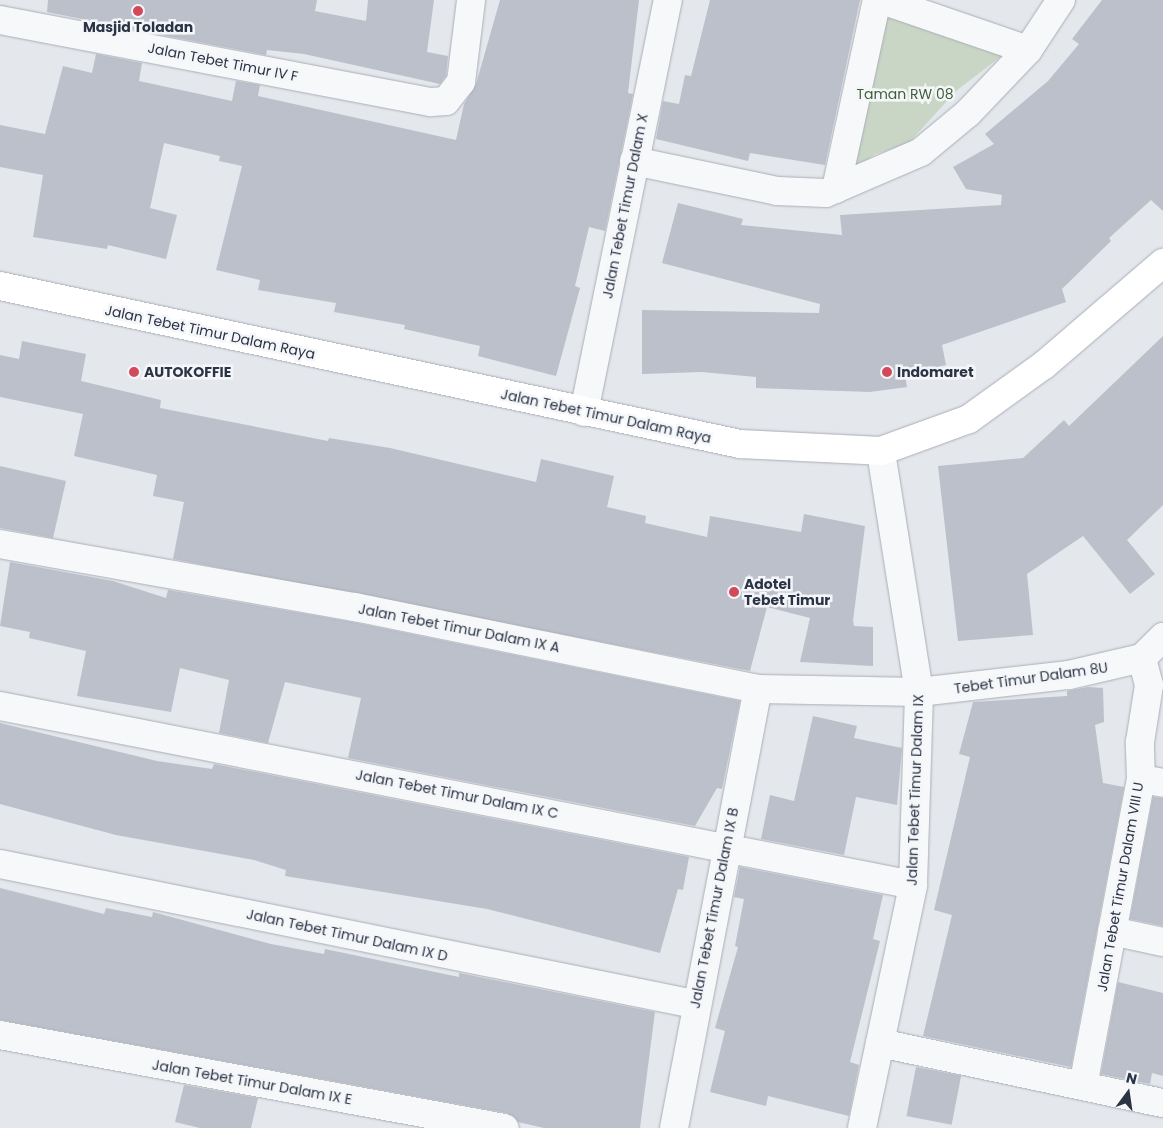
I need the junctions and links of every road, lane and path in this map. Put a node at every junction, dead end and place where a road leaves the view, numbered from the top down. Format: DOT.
graph roads {
  1 [pos="471,0"];
  2 [pos="668,0"];
  3 [pos="877,0"];
  4 [pos="882,0"];
  5 [pos="1061,0"];
  6 [pos="0,20"];
  7 [pos="1028,50"];
  8 [pos="634,161"];
  9 [pos="836,189"];
  10 [pos="1163,263"];
  11 [pos="0,286"];
  12 [pos="584,412"];
  13 [pos="881,451"];
  14 [pos="0,544"];
  15 [pos="1163,637"];
  16 [pos="1142,658"];
  17 [pos="758,689"];
  18 [pos="919,692"];
  19 [pos="0,706"];
  20 [pos="1152,781"];
  21 [pos="727,847"];
  22 [pos="0,864"];
  23 [pos="913,885"];
  24 [pos="1112,931"];
  25 [pos="1163,942"];
  26 [pos="694,1004"];
  27 [pos="0,1035"];
  28 [pos="880,1043"];
  29 [pos="1083,1086"];
  30 [pos="1163,1103"];
  31 [pos="504,1128"];
  32 [pos="674,1128"];
  33 [pos="862,1128"];
  1 -- 6 [label="street, Jalan Tebet Timur IV F"];
  2 -- 8 [label="street, Jalan Tebet Timur Dalam X"];
  3 -- 9 [label="street"];
  4 -- 7 [label="street"];
  5 -- 7 [label="street"];
  7 -- 9 [label="street"];
  8 -- 9 [label="street"];
  8 -- 12 [label="street, Jalan Tebet Timur Dalam X"];
  10 -- 13 [label="street, Jalan Tebet Timur Dalam Raya"];
  11 -- 12 [label="street, Jalan Tebet Timur Dalam Raya"];
  12 -- 13 [label="street, Jalan Tebet Timur Dalam Raya"];
  13 -- 18 [label="street, Jalan Tebet Timur Dalam IX"];
  14 -- 17 [label="street, Jalan Tebet Timur Dalam IX A"];
  15 -- 16 [label="street"];
  16 -- 18 [label="street, Tebet Timur Dalam 8U"];
  16 -- 20 [label="street, Jalan Tebet Timur Dalam VIII U"];
  17 -- 18 [label="street, Jalan Tebet Timur Dalam IX A"];
  17 -- 21 [label="street, Jalan Tebet Timur Dalam IX B"];
  18 -- 23 [label="street, Jalan Tebet Timur Dalam IX"];
  19 -- 21 [label="street, Jalan Tebet Timur Dalam IX C"];
  20 -- 24 [label="street, Jalan Tebet Timur Dalam VIII U"];
  21 -- 23 [label="street, Jalan Tebet Timur Dalam IX C"];
  21 -- 26 [label="street, Jalan Tebet Timur Dalam IX B"];
  22 -- 26 [label="street, Jalan Tebet Timur Dalam IX D"];
  23 -- 28 [label="street, Jalan Tebet Timur Dalam IX"];
  24 -- 25 [label="street"];
  24 -- 29 [label="street, Jalan Tebet Timur Dalam VIII U"];
  26 -- 32 [label="street, Jalan Tebet Timur Dalam IX B"];
  27 -- 31 [label="street, Jalan Tebet Timur Dalam IX E"];
  28 -- 29 [label="street"];
  28 -- 33 [label="street, Jalan Tebet Timur Dalam IX"];
  29 -- 30 [label="street"];
}
